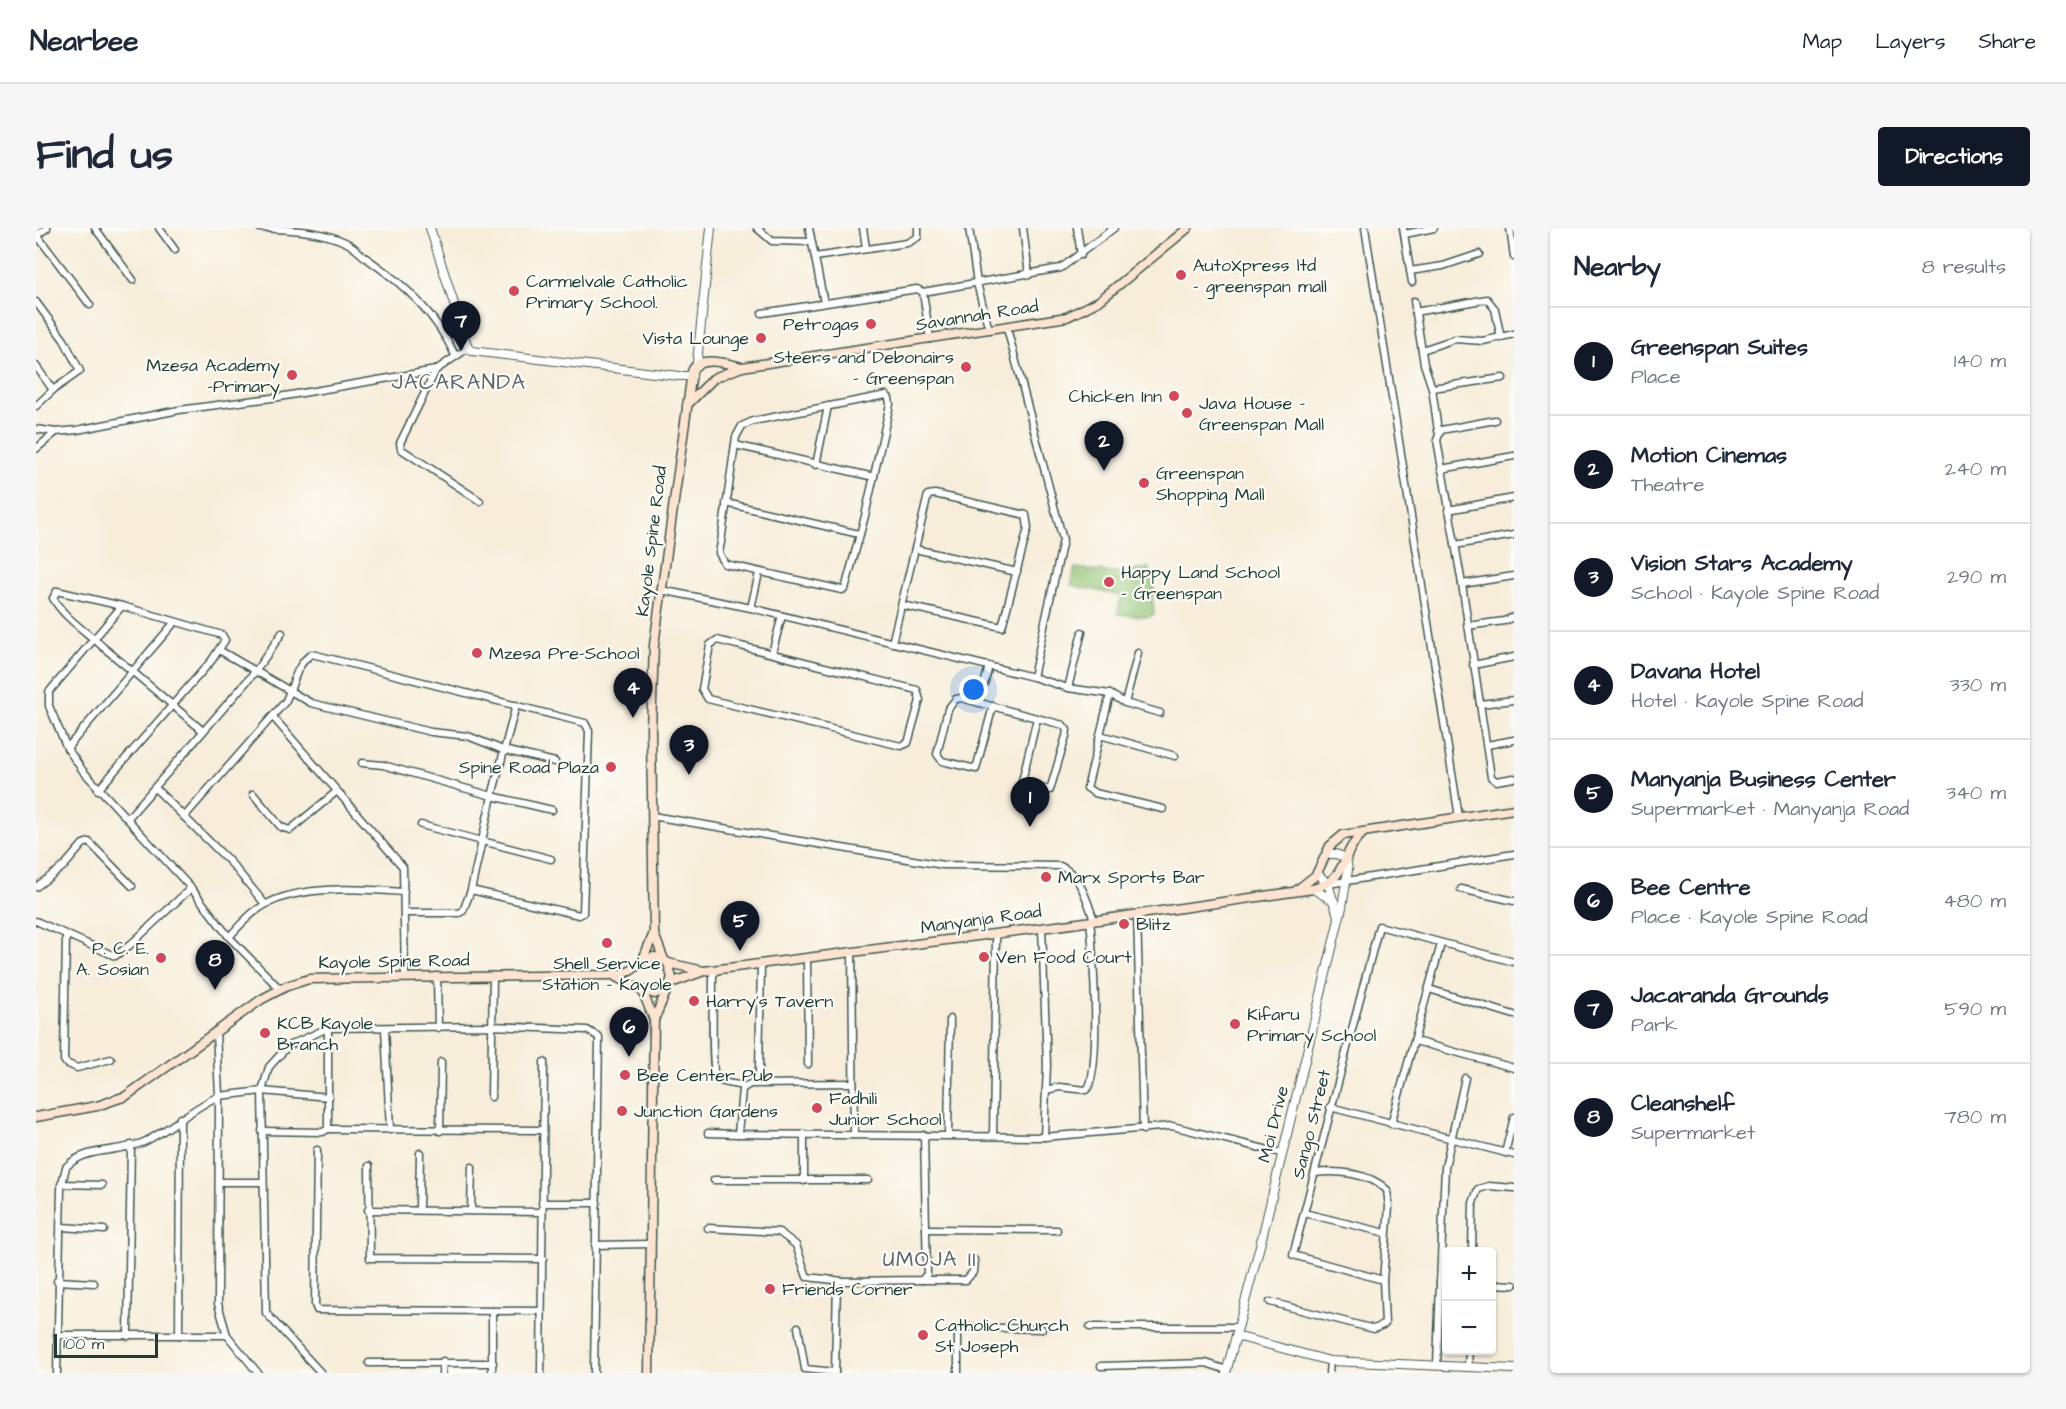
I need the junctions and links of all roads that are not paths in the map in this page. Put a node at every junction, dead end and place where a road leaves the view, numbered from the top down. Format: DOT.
graph roads {
  1 [pos="47,228"];
  2 [pos="95,228"];
  3 [pos="159,228"];
  4 [pos="260,228"];
  5 [pos="430,228"];
  6 [pos="711,228"];
  7 [pos="758,228"];
  8 [pos="809,228"];
  9 [pos="863,228"];
  10 [pos="918,228"];
  11 [pos="969,228"];
  12 [pos="1023,228"];
  13 [pos="1077,228"];
  14 [pos="1114,228"];
  15 [pos="1188,228"];
  16 [pos="1365,228"];
  17 [pos="1434,228"];
  18 [pos="1510,228"];
  19 [pos="1404,231"];
  20 [pos="37,235"];
  21 [pos="811,242"];
  22 [pos="866,248"];
  23 [pos="175,250"];
  24 [pos="1479,254"];
  25 [pos="1082,255"];
  26 [pos="1514,256"];
  27 [pos="815,257"];
  28 [pos="1410,271"];
  29 [pos="1029,275"];
  30 [pos="133,279"];
  31 [pos="1412,282"];
  32 [pos="977,283"];
  33 [pos="923,292"];
  34 [pos="1413,301"];
  35 [pos="36,302"];
  36 [pos="824,303"];
  37 [pos="90,305"];
  38 [pos="1415,312"];
  39 [pos="762,313"];
  40 [pos="1006,328"];
  41 [pos="989,330"];
  42 [pos="1514,334"];
  43 [pos="1501,338"];
  44 [pos="930,339"];
  45 [pos="468,348"];
  46 [pos="1422,350"];
  47 [pos="455,355"];
  48 [pos="698,362"];
  49 [pos="711,363"];
  50 [pos="36,366"];
  51 [pos="742,367"];
  52 [pos="436,370"];
  53 [pos="692,376"];
  54 [pos="1503,378"];
  55 [pos="710,381"];
  56 [pos="1432,387"];
  57 [pos="53,390"];
  58 [pos="686,405"];
  59 [pos="36,406"];
  60 [pos="828,406"];
  61 [pos="1495,420"];
  62 [pos="36,429"];
  63 [pos="1438,431"];
  64 [pos="56,432"];
  65 [pos="735,445"];
  66 [pos="36,448"];
  67 [pos="1514,456"];
  68 [pos="816,465"];
  69 [pos="1441,469"];
  70 [pos="874,477"];
  71 [pos="1514,498"];
  72 [pos="480,501"];
  73 [pos="726,503"];
  74 [pos="1448,510"];
  75 [pos="859,534"];
  76 [pos="1514,535"];
  77 [pos="1455,545"];
  78 [pos="915,549"];
  79 [pos="1017,572"];
  80 [pos="759,573"];
  81 [pos="1514,576"];
  82 [pos="1462,584"];
  83 [pos="661,590"];
  84 [pos="122,606"];
  85 [pos="902,606"];
  86 [pos="750,608"];
  87 [pos="782,616"];
  88 [pos="1514,617"];
  89 [pos="174,623"];
  90 [pos="1467,626"];
  91 [pos="1082,632"];
  92 [pos="282,633"];
  93 [pos="94,638"];
  94 [pos="892,643"];
  95 [pos="219,650"];
  96 [pos="772,653"];
  97 [pos="1138,653"];
  98 [pos="1514,657"];
  99 [pos="1473,665"];
  100 [pos="989,666"];
  101 [pos="133,672"];
  102 [pos="255,672"];
  103 [pos="1033,677"];
  104 [pos="1068,688"];
  105 [pos="288,689"];
  106 [pos="1110,694"];
  107 [pos="1514,700"];
  108 [pos="979,703"];
  109 [pos="1125,703"];
  110 [pos="1480,704"];
  111 [pos="516,705"];
  112 [pos="173,706"];
  113 [pos="993,706"];
  114 [pos="1160,713"];
  115 [pos="273,717"];
  116 [pos="1037,718"];
  117 [pos="203,731"];
  118 [pos="1100,735"];
  119 [pos="1514,740"];
  120 [pos="1486,745"];
  121 [pos="67,748"];
  122 [pos="503,750"];
  123 [pos="1175,756"];
  124 [pos="555,762"];
  125 [pos="362,763"];
  126 [pos="1514,778"];
  127 [pos="155,788"];
  128 [pos="98,790"];
  129 [pos="336,792"];
  130 [pos="253,794"];
  131 [pos="492,796"];
  132 [pos="1163,809"];
  133 [pos="1514,809"];
  134 [pos="552,810"];
  135 [pos="652,816"];
  136 [pos="184,817"];
  137 [pos="128,818"];
  138 [pos="1459,818"];
  139 [pos="421,825"];
  140 [pos="1363,833"];
  141 [pos="481,841"];
  142 [pos="1326,854"];
  143 [pos="1514,854"];
  144 [pos="1346,858"];
  145 [pos="551,859"];
  146 [pos="1317,873"];
  147 [pos="1345,883"];
  148 [pos="1328,884"];
  149 [pos="132,886"];
  150 [pos="36,887"];
  151 [pos="191,888"];
  152 [pos="1313,889"];
  153 [pos="1461,889"];
  154 [pos="471,890"];
  155 [pos="1296,890"];
  156 [pos="404,892"];
  157 [pos="1334,901"];
  158 [pos="1514,901"];
  159 [pos="265,904"];
  160 [pos="406,913"];
  161 [pos="1137,914"];
  162 [pos="1339,918"];
  163 [pos="36,921"];
  164 [pos="1092,921"];
  165 [pos="1042,927"];
  166 [pos="654,933"];
  167 [pos="66,935"];
  168 [pos="228,937"];
  169 [pos="996,939"];
  170 [pos="1441,944"];
  171 [pos="852,953"];
  172 [pos="807,959"];
  173 [pos="641,962"];
  174 [pos="666,962"];
  175 [pos="1514,962"];
  176 [pos="761,965"];
  177 [pos="717,970"];
  178 [pos="704,971"];
  179 [pos="610,975"];
  180 [pos="405,976"];
  181 [pos="437,976"];
  182 [pos="493,976"];
  183 [pos="669,985"];
  184 [pos="640,988"];
  185 [pos="280,989"];
  186 [pos="1429,989"];
  187 [pos="1514,1014"];
  188 [pos="950,1019"];
  189 [pos="654,1020"];
  190 [pos="492,1026"];
  191 [pos="328,1028"];
  192 [pos="385,1028"];
  193 [pos="438,1028"];
  194 [pos="216,1032"];
  195 [pos="1415,1041"];
  196 [pos="111,1059"];
  197 [pos="441,1062"];
  198 [pos="544,1062"];
  199 [pos="808,1064"];
  200 [pos="1514,1068"];
  201 [pos="1465,1078"];
  202 [pos="853,1083"];
  203 [pos="747,1085"];
  204 [pos="1046,1090"];
  205 [pos="262,1091"];
  206 [pos="219,1096"];
  207 [pos="329,1097"];
  208 [pos="491,1097"];
  209 [pos="1330,1107"];
  210 [pos="36,1117"];
  211 [pos="1514,1117"];
  212 [pos="180,1118"];
  213 [pos="1391,1124"];
  214 [pos="328,1129"];
  215 [pos="390,1130"];
  216 [pos="542,1130"];
  217 [pos="1143,1130"];
  218 [pos="262,1131"];
  219 [pos="440,1131"];
  220 [pos="708,1132"];
  221 [pos="738,1134"];
  222 [pos="804,1134"];
  223 [pos="854,1135"];
  224 [pos="924,1135"];
  225 [pos="948,1135"];
  226 [pos="993,1136"];
  227 [pos="1044,1137"];
  228 [pos="1452,1139"];
  229 [pos="131,1145"];
  230 [pos="318,1150"];
  231 [pos="420,1153"];
  232 [pos="1281,1153"];
  233 [pos="1505,1153"];
  234 [pos="1514,1155"];
  235 [pos="369,1166"];
  236 [pos="472,1167"];
  237 [pos="1315,1173"];
  238 [pos="714,1180"];
  239 [pos="868,1180"];
  240 [pos="804,1181"];
  241 [pos="221,1182"];
  242 [pos="263,1182"];
  243 [pos="61,1184"];
  244 [pos="102,1185"];
  245 [pos="1514,1188"];
  246 [pos="542,1203"];
  247 [pos="597,1203"];
  248 [pos="368,1210"];
  249 [pos="420,1210"];
  250 [pos="471,1211"];
  251 [pos="542,1212"];
  252 [pos="1304,1213"];
  253 [pos="62,1227"];
  254 [pos="708,1228"];
  255 [pos="926,1229"];
  256 [pos="104,1230"];
  257 [pos="1057,1230"];
  258 [pos="1386,1233"];
  259 [pos="650,1244"];
  260 [pos="595,1245"];
  261 [pos="1444,1247"];
  262 [pos="1472,1247"];
  263 [pos="543,1259"];
  264 [pos="974,1260"];
  265 [pos="922,1280"];
  266 [pos="1383,1280"];
  267 [pos="57,1281"];
  268 [pos="837,1281"];
  269 [pos="94,1283"];
  270 [pos="1496,1284"];
  271 [pos="1514,1285"];
  272 [pos="1442,1297"];
  273 [pos="1270,1302"];
  274 [pos="492,1311"];
  275 [pos="541,1311"];
  276 [pos="798,1327"];
  277 [pos="1090,1327"];
  278 [pos="1042,1329"];
  279 [pos="1237,1332"];
  280 [pos="57,1335"];
  281 [pos="179,1335"];
  282 [pos="227,1335"];
  283 [pos="128,1336"];
  284 [pos="1469,1355"];
  285 [pos="442,1361"];
  286 [pos="1330,1361"];
  287 [pos="369,1363"];
  288 [pos="493,1363"];
  289 [pos="1437,1365"];
  290 [pos="1101,1366"];
  291 [pos="1468,1367"];
  292 [pos="1514,1369"];
  293 [pos="1226,1371"];
  294 [pos="835,1372"];
  295 [pos="57,1373"];
  296 [pos="258,1373"];
  297 [pos="321,1373"];
  298 [pos="442,1373"];
  299 [pos="492,1373"];
  300 [pos="541,1373"];
  301 [pos="594,1373"];
  302 [pos="649,1373"];
  303 [pos="958,1373"];
  304 [pos="1329,1373"];
  1 -- 20 [label="street"];
  2 -- 30 [label="street"];
  3 -- 23 [label="street"];
  4 -- 47 [label="street"];
  5 -- 45 [label="street"];
  6 -- 48 [label="street"];
  7 -- 21 [label="street"];
  8 -- 21 [label="street"];
  9 -- 22 [label="street"];
  10 -- 22 [label="street"];
  11 -- 32 [label="street"];
  12 -- 29 [label="street"];
  13 -- 25 [label="street"];
  14 -- 25 [label="street"];
  15 -- 40 [label="main road, Savannah Road"];
  16 -- 138 [label="street"];
  17 -- 19 [label="street"];
  18 -- 26 [label="street"];
  19 -- 28 [label="street"];
  20 -- 37 [label="street"];
  21 -- 27 [label="street"];
  22 -- 27 [label="street"];
  24 -- 28 [label="street"];
  25 -- 29 [label="street"];
  27 -- 36 [label="street"];
  28 -- 31 [label="street"];
  29 -- 32 [label="street"];
  32 -- 33 [label="street"];
  32 -- 41 [label="street"];
  33 -- 36 [label="street"];
  33 -- 44 [label="street"];
  34 -- 38 [label="street"];
  35 -- 57 [label="street"];
  36 -- 39 [label="street"];
  38 -- 43 [label="street"];
  38 -- 46 [label="street"];
  40 -- 41 [label="main road, Savannah Road"];
  40 -- 103 [label="street"];
  41 -- 44 [label="main road, Savannah Road"];
  42 -- 43 [label="street"];
  43 -- 46 [label="street"];
  44 -- 51 [label="main road, Savannah Road"];
  45 -- 47 [label="street"];
  45 -- 53 [label="street"];
  46 -- 56 [label="street"];
  47 -- 52 [label="street"];
  48 -- 49 [label="main road"];
  48 -- 53 [label="main road"];
  49 -- 51 [label="main road, Savannah Road"];
  49 -- 55 [label="main road"];
  50 -- 57 [label="street"];
  51 -- 55 [label="main road, Savannah Road"];
  52 -- 64 [label="street"];
  52 -- 72 [label="street"];
  53 -- 55 [label="main road"];
  53 -- 58 [label="main road, Kayole Spine Road"];
  54 -- 56 [label="street"];
  55 -- 58 [label="main road"];
  56 -- 63 [label="street"];
  57 -- 59 [label="street"];
  58 -- 83 [label="main road, Kayole Spine Road"];
  60 -- 65 [label="street"];
  60 -- 68 [label="street"];
  60 -- 70 [label="street"];
  61 -- 63 [label="street"];
  62 -- 64 [label="street"];
  63 -- 69 [label="street"];
  64 -- 66 [label="street"];
  65 -- 68 [label="street"];
  65 -- 73 [label="street"];
  67 -- 69 [label="street"];
  68 -- 70 [label="street"];
  69 -- 74 [label="street"];
  70 -- 75 [label="street"];
  71 -- 74 [label="street"];
  73 -- 75 [label="street"];
  73 -- 80 [label="street"];
  74 -- 77 [label="street"];
  75 -- 80 [label="street"];
  76 -- 77 [label="street"];
  77 -- 82 [label="street"];
  78 -- 79 [label="street"];
  78 -- 79 [label="street"];
  78 -- 85 [label="street"];
  79 -- 85 [label="street"];
  80 -- 86 [label="street"];
  81 -- 82 [label="street"];
  82 -- 90 [label="street"];
  83 -- 86 [label="street"];
  83 -- 135 [label="main road, Kayole Spine Road"];
  84 -- 89 [label="street"];
  84 -- 93 [label="street"];
  84 -- 93 [label="street"];
  85 -- 94 [label="street"];
  86 -- 87 [label="street"];
  87 -- 94 [label="street"];
  87 -- 96 [label="street"];
  88 -- 90 [label="street"];
  89 -- 95 [label="street"];
  89 -- 101 [label="street"];
  90 -- 99 [label="street"];
  91 -- 104 [label="street"];
  92 -- 102 [label="street"];
  93 -- 101 [label="street"];
  93 -- 121 [label="street"];
  94 -- 100 [label="street"];
  95 -- 102 [label="street"];
  95 -- 112 [label="street"];
  96 -- 96 [label="street"];
  97 -- 109 [label="street"];
  98 -- 99 [label="street"];
  99 -- 110 [label="street"];
  100 -- 103 [label="street"];
  100 -- 108 [label="street"];
  101 -- 112 [label="street"];
  101 -- 121 [label="street"];
  102 -- 105 [label="street"];
  102 -- 117 [label="street"];
  103 -- 104 [label="street"];
  104 -- 106 [label="street"];
  105 -- 111 [label="street"];
  105 -- 115 [label="street"];
  105 -- 122 [label="street"];
  106 -- 109 [label="street"];
  106 -- 118 [label="street"];
  107 -- 110 [label="street"];
  108 -- 113 [label="street"];
  108 -- 113 [label="street"];
  109 -- 114 [label="street"];
  110 -- 120 [label="street"];
  111 -- 122 [label="street"];
  111 -- 154 [label="street"];
  112 -- 117 [label="street"];
  112 -- 128 [label="street"];
  113 -- 116 [label="street"];
  115 -- 129 [label="street"];
  115 -- 136 [label="street"];
  116 -- 116 [label="street"];
  117 -- 127 [label="street"];
  118 -- 123 [label="street"];
  118 -- 132 [label="street"];
  119 -- 120 [label="street"];
  120 -- 126 [label="street"];
  121 -- 128 [label="street"];
  122 -- 124 [label="street"];
  122 -- 131 [label="street"];
  125 -- 131 [label="street"];
  127 -- 136 [label="street"];
  127 -- 137 [label="street"];
  128 -- 137 [label="street"];
  129 -- 130 [label="street"];
  129 -- 156 [label="street"];
  131 -- 134 [label="street"];
  131 -- 141 [label="street"];
  133 -- 138 [label="main road"];
  135 -- 164 [label="street"];
  135 -- 166 [label="main road, Kayole Spine Road"];
  136 -- 159 [label="street"];
  137 -- 151 [label="street"];
  138 -- 140 [label="main road"];
  139 -- 141 [label="street"];
  140 -- 142 [label="main road"];
  140 -- 144 [label="main road"];
  141 -- 145 [label="street"];
  141 -- 154 [label="street"];
  142 -- 144 [label="street"];
  142 -- 146 [label="main road"];
  143 -- 147 [label="street"];
  144 -- 147 [label="street, Moi Drive"];
  144 -- 148 [label="main road"];
  146 -- 148 [label="street"];
  146 -- 155 [label="main road"];
  147 -- 148 [label="street"];
  147 -- 162 [label="street, Moi Drive"];
  148 -- 152 [label="main road, Manyanja Road"];
  148 -- 157 [label="street"];
  149 -- 150 [label="street"];
  151 -- 167 [label="street"];
  151 -- 168 [label="street"];
  152 -- 155 [label="main road, Manyanja Road"];
  152 -- 157 [label="street"];
  153 -- 158 [label="street"];
  154 -- 160 [label="street"];
  155 -- 161 [label="main road, Manyanja Road"];
  156 -- 159 [label="street"];
  156 -- 160 [label="street"];
  157 -- 162 [label="street"];
  159 -- 168 [label="street"];
  160 -- 180 [label="street"];
  161 -- 164 [label="main road, Manyanja Road"];
  161 -- 217 [label="street"];
  162 -- 232 [label="street, Moi Drive"];
  163 -- 167 [label="street"];
  164 -- 165 [label="main road, Manyanja Road"];
  164 -- 204 [label="street"];
  165 -- 171 [label="main road, Manyanja Road"];
  165 -- 204 [label="street"];
  166 -- 173 [label="main road"];
  166 -- 174 [label="main road"];
  167 -- 196 [label="street"];
  168 -- 185 [label="street"];
  169 -- 226 [label="street"];
  170 -- 175 [label="street, Sango Street"];
  170 -- 186 [label="street"];
  170 -- 209 [label="street, Sango Street"];
  171 -- 172 [label="main road, Manyanja Road"];
  171 -- 202 [label="street"];
  172 -- 176 [label="main road, Manyanja Road"];
  172 -- 199 [label="street"];
  173 -- 174 [label="main road"];
  173 -- 179 [label="main road"];
  173 -- 184 [label="main road"];
  174 -- 178 [label="main road"];
  174 -- 183 [label="main road"];
  176 -- 177 [label="main road, Manyanja Road"];
  176 -- 203 [label="street"];
  177 -- 178 [label="main road, Manyanja Road"];
  177 -- 203 [label="street"];
  178 -- 183 [label="main road, Manyanja Road"];
  179 -- 182 [label="main road, Kayole Spine Road"];
  179 -- 184 [label="main road"];
  180 -- 181 [label="main road, Kayole Spine Road"];
  180 -- 185 [label="main road, Kayole Spine Road"];
  181 -- 182 [label="main road, Kayole Spine Road"];
  181 -- 193 [label="street"];
  182 -- 190 [label="street"];
  183 -- 184 [label="main road"];
  183 -- 189 [label="main road"];
  184 -- 189 [label="main road"];
  185 -- 194 [label="main road, Kayole Spine Road"];
  186 -- 187 [label="street"];
  186 -- 195 [label="street"];
  188 -- 225 [label="street"];
  189 -- 259 [label="main road"];
  190 -- 193 [label="street"];
  190 -- 208 [label="street"];
  190 -- 247 [label="street"];
  191 -- 192 [label="street"];
  191 -- 205 [label="street"];
  191 -- 207 [label="street"];
  192 -- 193 [label="street"];
  192 -- 215 [label="street"];
  194 -- 206 [label="street"];
  194 -- 210 [label="main road, Kayole Spine Road"];
  195 -- 200 [label="street"];
  195 -- 213 [label="street"];
  197 -- 219 [label="street"];
  198 -- 216 [label="street"];
  201 -- 228 [label="street"];
  202 -- 203 [label="street"];
  202 -- 223 [label="street"];
  203 -- 221 [label="street"];
  204 -- 227 [label="street"];
  205 -- 206 [label="street"];
  205 -- 207 [label="street"];
  205 -- 218 [label="street"];
  206 -- 212 [label="street"];
  206 -- 241 [label="street"];
  207 -- 214 [label="street"];
  209 -- 213 [label="street"];
  209 -- 237 [label="street, Sango Street"];
  211 -- 233 [label="street"];
  212 -- 229 [label="street"];
  212 -- 281 [label="street"];
  213 -- 228 [label="street"];
  214 -- 215 [label="street"];
  214 -- 218 [label="street"];
  215 -- 219 [label="street"];
  216 -- 219 [label="street"];
  216 -- 246 [label="street"];
  217 -- 227 [label="street"];
  217 -- 232 [label="street"];
  218 -- 242 [label="street"];
  220 -- 221 [label="street"];
  221 -- 222 [label="street"];
  222 -- 223 [label="street"];
  222 -- 240 [label="street"];
  223 -- 224 [label="street"];
  224 -- 225 [label="street"];
  224 -- 255 [label="street"];
  225 -- 226 [label="street"];
  226 -- 227 [label="street"];
  228 -- 233 [label="street"];
  228 -- 261 [label="street"];
  229 -- 243 [label="street"];
  229 -- 283 [label="street"];
  230 -- 274 [label="street"];
  231 -- 249 [label="street"];
  232 -- 279 [label="street, Moi Drive"];
  233 -- 234 [label="street"];
  235 -- 248 [label="street"];
  236 -- 250 [label="street"];
  237 -- 252 [label="street, Sango Street"];
  237 -- 258 [label="street"];
  238 -- 240 [label="street"];
  239 -- 240 [label="street"];
  241 -- 242 [label="street"];
  241 -- 282 [label="street"];
  242 -- 297 [label="street"];
  243 -- 244 [label="street"];
  243 -- 253 [label="street"];
  245 -- 262 [label="street"];
  246 -- 247 [label="street"];
  246 -- 251 [label="street"];
  247 -- 260 [label="street"];
  248 -- 249 [label="street"];
  248 -- 263 [label="street"];
  249 -- 250 [label="street"];
  250 -- 251 [label="street"];
  251 -- 263 [label="street"];
  252 -- 258 [label="street"];
  252 -- 266 [label="street, Sango Street"];
  253 -- 256 [label="street"];
  253 -- 267 [label="street"];
  254 -- 268 [label="street"];
  255 -- 257 [label="street"];
  255 -- 265 [label="street"];
  258 -- 266 [label="street"];
  259 -- 260 [label="street"];
  259 -- 302 [label="main road"];
  260 -- 301 [label="street"];
  263 -- 275 [label="street"];
  264 -- 265 [label="street"];
  265 -- 268 [label="street"];
  266 -- 273 [label="street"];
  267 -- 269 [label="street"];
  267 -- 280 [label="street"];
  268 -- 294 [label="street"];
  270 -- 271 [label="street"];
  272 -- 289 [label="street"];
  274 -- 275 [label="street"];
  274 -- 288 [label="street"];
  275 -- 300 [label="street"];
  276 -- 294 [label="street"];
  277 -- 279 [label="street"];
  278 -- 303 [label="street"];
  279 -- 286 [label="street"];
  279 -- 293 [label="street, Moi Drive"];
  280 -- 283 [label="street"];
  280 -- 295 [label="street"];
  281 -- 282 [label="street"];
  281 -- 283 [label="street"];
  282 -- 296 [label="street"];
  284 -- 291 [label="street"];
  285 -- 287 [label="street"];
  285 -- 288 [label="street"];
  285 -- 298 [label="street"];
  286 -- 289 [label="street"];
  286 -- 304 [label="street"];
  288 -- 299 [label="street"];
  289 -- 291 [label="street"];
  290 -- 293 [label="street"];
  291 -- 292 [label="street"];
}
